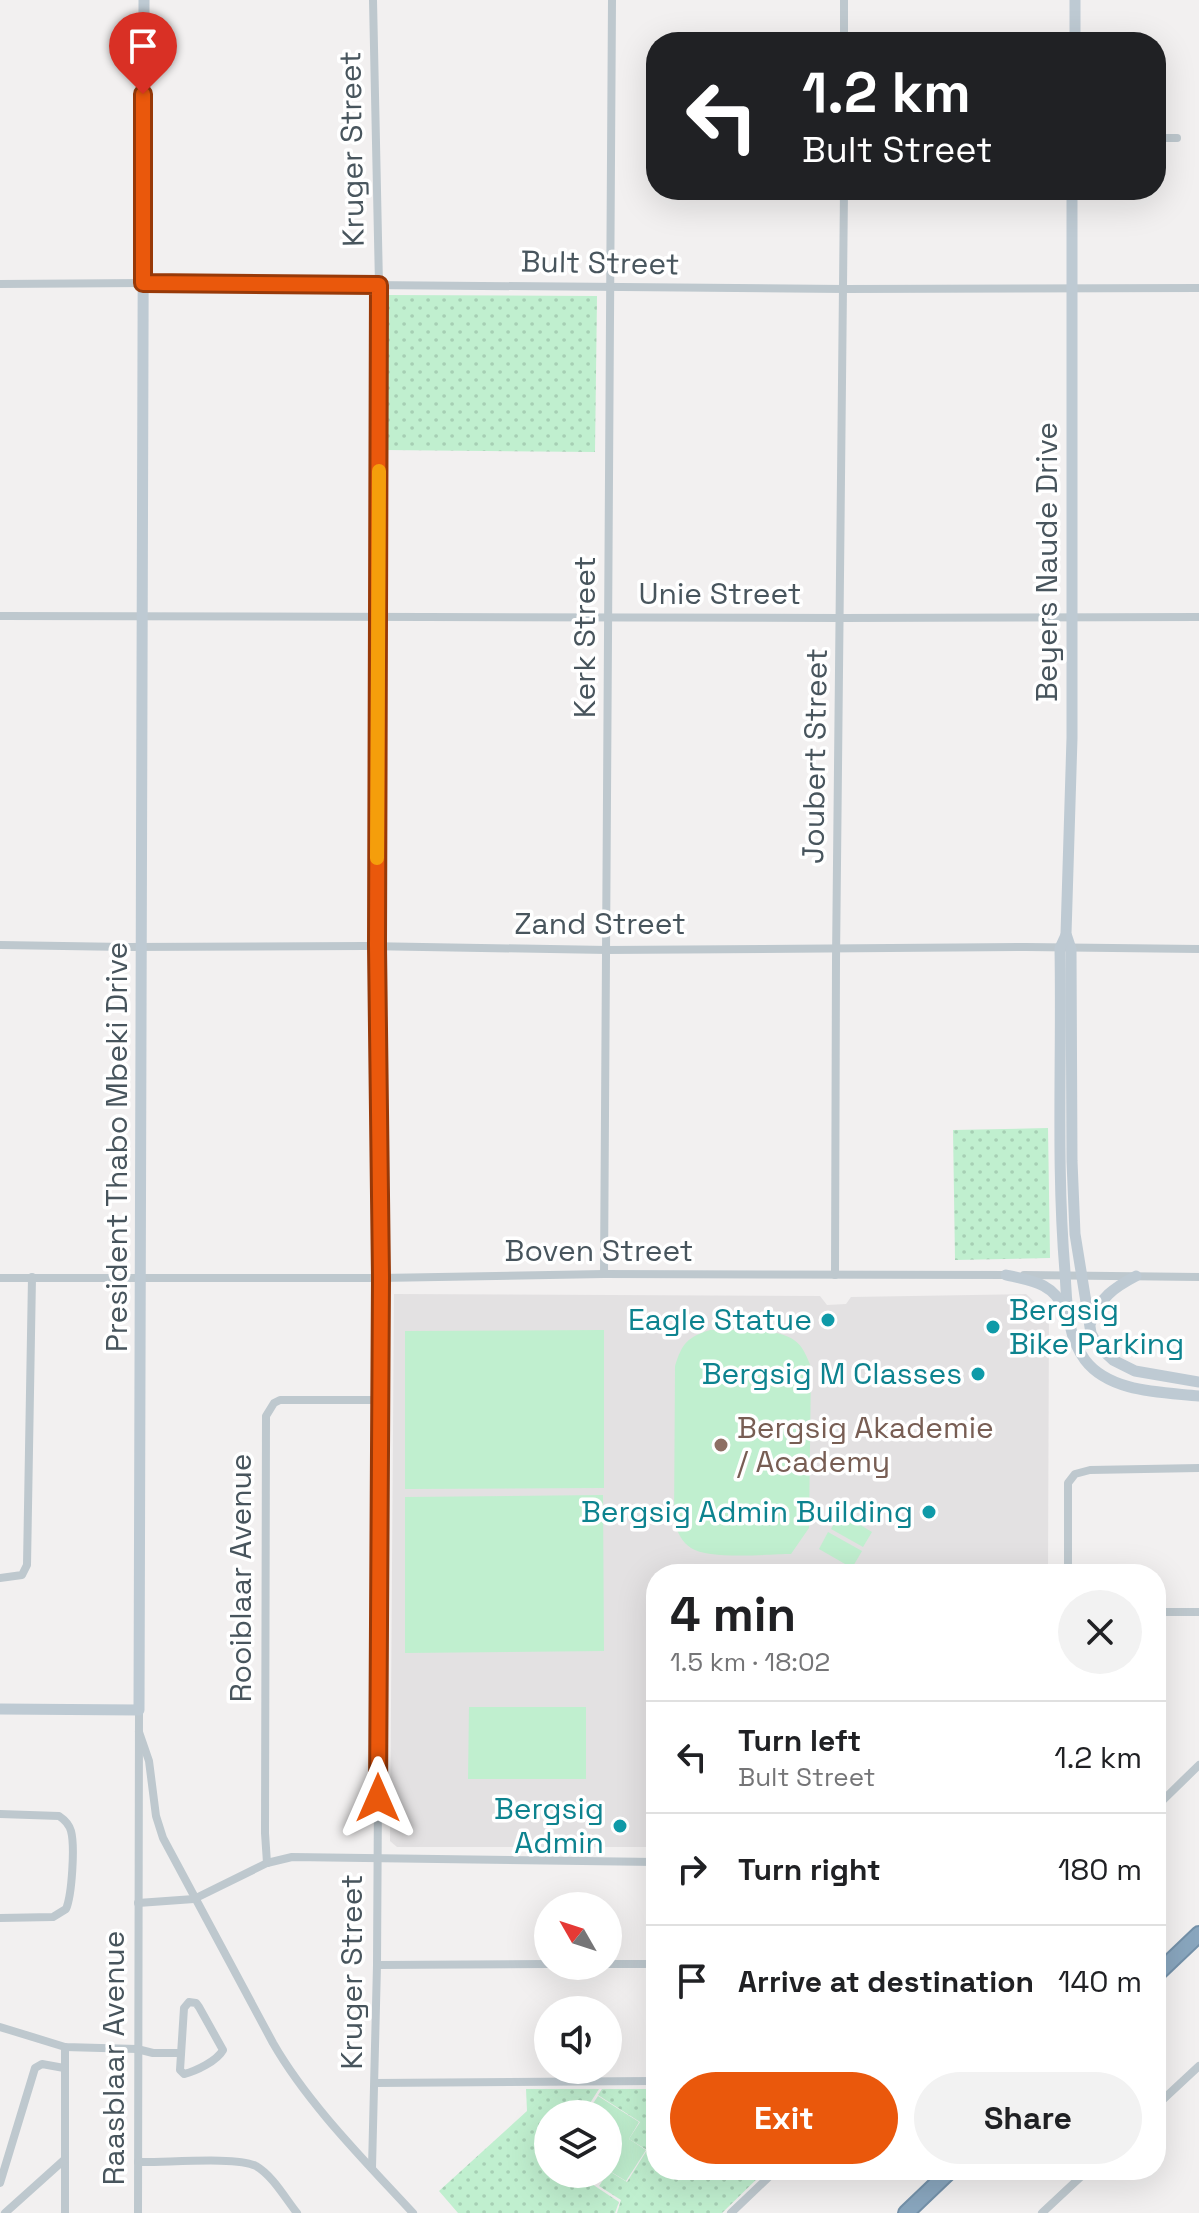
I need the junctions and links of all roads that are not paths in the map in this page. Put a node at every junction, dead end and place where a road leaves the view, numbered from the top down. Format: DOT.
graph roads {
  1 [pos="144,0"];
  2 [pos="373,0"];
  3 [pos="612,0"];
  4 [pos="844,0"];
  5 [pos="1075,0"];
  6 [pos="844,32"];
  7 [pos="1075,32"];
  8 [pos="1166,138"];
  9 [pos="1177,138"];
  10 [pos="844,200"];
  11 [pos="1072,200"];
  12 [pos="143,283"];
  13 [pos="0,284"];
  14 [pos="379,285"];
  15 [pos="612,288"];
  16 [pos="1071,288"];
  17 [pos="1199,288"];
  18 [pos="844,289"];
  19 [pos="0,616"];
  20 [pos="378,616"];
  21 [pos="1071,616"];
  22 [pos="142,617"];
  23 [pos="1199,617"];
  24 [pos="609,618"];
  25 [pos="841,618"];
  26 [pos="0,945"];
  27 [pos="377,946"];
  28 [pos="141,947"];
  29 [pos="836,947"];
  30 [pos="1065,949"];
  31 [pos="1199,949"];
  32 [pos="607,950"];
  33 [pos="604,1274"];
  34 [pos="835,1275"];
  35 [pos="1006,1275"];
  36 [pos="1065,1276"];
  37 [pos="1081,1276"];
  38 [pos="1136,1276"];
  39 [pos="32,1277"];
  40 [pos="1199,1277"];
  41 [pos="0,1278"];
  42 [pos="141,1278"];
  43 [pos="381,1278"];
  44 [pos="1067,1315"];
  45 [pos="1090,1327"];
  46 [pos="1199,1382"];
  47 [pos="1199,1396"];
  48 [pos="380,1400"];
  49 [pos="1199,1468"];
  50 [pos="1068,1564"];
  51 [pos="0,1578"];
  52 [pos="1166,1612"];
  53 [pos="1199,1612"];
  54 [pos="0,1709"];
  55 [pos="139,1710"];
  56 [pos="139,1732"];
  57 [pos="1199,1765"];
  58 [pos="1166,1797"];
  59 [pos="0,1814"];
  60 [pos="377,1859"];
  61 [pos="646,1862"];
  62 [pos="267,1863"];
  63 [pos="194,1899"];
  64 [pos="138,1903"];
  65 [pos="0,1918"];
  66 [pos="1199,1934"];
  67 [pos="534,1964"];
  68 [pos="622,1964"];
  69 [pos="646,1964"];
  70 [pos="377,1965"];
  71 [pos="1166,1965"];
  72 [pos="0,2027"];
  73 [pos="65,2047"];
  74 [pos="137,2049"];
  75 [pos="181,2053"];
  76 [pos="1199,2066"];
  77 [pos="64,2068"];
  78 [pos="646,2081"];
  79 [pos="375,2083"];
  80 [pos="1166,2097"];
  81 [pos="64,2160"];
  82 [pos="138,2162"];
  83 [pos="372,2168"];
  84 [pos="766,2180"];
  85 [pos="941,2180"];
  86 [pos="1077,2180"];
  87 [pos="0,2183"];
  88 [pos="5,2213"];
  89 [pos="65,2213"];
  90 [pos="138,2213"];
  91 [pos="297,2213"];
  92 [pos="413,2213"];
  93 [pos="731,2213"];
  94 [pos="906,2213"];
  95 [pos="1042,2213"];
  1 -- 12 [label="street, President Thabo Mbeki Drive"];
  2 -- 14 [label="street, Kruger Street"];
  3 -- 15 [label="street, Kerk Street"];
  4 -- 6 [label="street"];
  5 -- 7 [label="street"];
  8 -- 9 [label="street"];
  10 -- 18 [label="street, Joubert Street"];
  11 -- 16 [label="street, Beyers Naude Drive"];
  12 -- 13 [label="street, Bult Street"];
  12 -- 14 [label="street, Bult Street"];
  12 -- 22 [label="street, President Thabo Mbeki Drive"];
  14 -- 15 [label="street, Bult Street"];
  14 -- 20 [label="street, Kruger Street"];
  15 -- 18 [label="street, Bult Street"];
  15 -- 24 [label="street, Kerk Street"];
  16 -- 17 [label="street, Bult Street"];
  16 -- 18 [label="street, Bult Street"];
  16 -- 21 [label="street, Beyers Naude Drive"];
  18 -- 25 [label="street, Joubert Street"];
  19 -- 22 [label="street, Unie Street"];
  20 -- 22 [label="street, Unie Street"];
  20 -- 24 [label="street, Unie Street"];
  20 -- 27 [label="street, Kruger Street"];
  21 -- 23 [label="street, Unie Street"];
  21 -- 25 [label="street, Unie Street"];
  21 -- 30 [label="street, Beyers Naude Drive"];
  22 -- 28 [label="street, President Thabo Mbeki Drive"];
  24 -- 25 [label="street, Unie Street"];
  24 -- 32 [label="street, Kerk Street"];
  25 -- 29 [label="street, Joubert Street"];
  26 -- 28 [label="street, Zand Street"];
  27 -- 28 [label="street, Zand Street"];
  27 -- 32 [label="street, Zand Street"];
  27 -- 43 [label="street, Kruger Street"];
  28 -- 42 [label="street, President Thabo Mbeki Drive"];
  29 -- 30 [label="street, Zand Street"];
  29 -- 32 [label="street, Zand Street"];
  29 -- 34 [label="street, Joubert Street"];
  30 -- 31 [label="street, Zand Street"];
  30 -- 36 [label="street, Beyers Naude Drive"];
  30 -- 37 [label="street, Beyers Naude Drive"];
  32 -- 33 [label="street, Kerk Street"];
  33 -- 34 [label="street, Boven Street"];
  33 -- 43 [label="street, Boven Street"];
  34 -- 35 [label="street, Boven Street"];
  35 -- 36 [label="street, Boven Street"];
  35 -- 44 [label="street"];
  36 -- 37 [label="street, Boven Street"];
  36 -- 44 [label="street, Beyers Naude Drive"];
  37 -- 38 [label="street, Boven Street"];
  37 -- 45 [label="street, Beyers Naude Drive"];
  38 -- 40 [label="street, Boven Street"];
  38 -- 45 [label="street"];
  39 -- 41 [label="street, Boven Street"];
  39 -- 42 [label="street, Boven Street"];
  39 -- 51 [label="street"];
  42 -- 43 [label="street, Boven Street"];
  42 -- 55 [label="street, President Thabo Mbeki Drive"];
  43 -- 48 [label="street, Kruger Street"];
  44 -- 47 [label="street"];
  45 -- 46 [label="street"];
  48 -- 60 [label="street, Kruger Street"];
  48 -- 62 [label="street, Rooiblaar Avenue"];
  49 -- 50 [label="street"];
  52 -- 53 [label="street"];
  54 -- 55 [label="street"];
  55 -- 56 [label="street, President Thabo Mbeki Drive"];
  56 -- 63 [label="street, President Thabo Mbeki Drive"];
  56 -- 64 [label="street, Raasblaar Avenue"];
  57 -- 58 [label="street"];
  59 -- 65 [label="street"];
  60 -- 61 [label="street, Raasblaar Avenue"];
  60 -- 62 [label="street, Raasblaar Avenue"];
  60 -- 70 [label="street, Kruger Street"];
  62 -- 63 [label="street, Raasblaar Avenue"];
  63 -- 64 [label="street, Raasblaar Avenue"];
  63 -- 83 [label="street, President Thabo Mbeki Drive"];
  64 -- 74 [label="street, Raasblaar Avenue"];
  66 -- 71 [label="highway"];
  67 -- 70 [label="street"];
  68 -- 69 [label="street"];
  70 -- 79 [label="street, Kruger Street"];
  72 -- 73 [label="street"];
  73 -- 74 [label="street"];
  73 -- 77 [label="street"];
  74 -- 75 [label="street"];
  74 -- 82 [label="street, Raasblaar Avenue"];
  75 -- 75 [label="street"];
  76 -- 80 [label="street"];
  77 -- 81 [label="street"];
  77 -- 87 [label="street"];
  78 -- 79 [label="street"];
  79 -- 83 [label="street, Kruger Street"];
  81 -- 88 [label="street"];
  81 -- 89 [label="street"];
  82 -- 90 [label="street, Raasblaar Avenue"];
  82 -- 91 [label="street"];
  83 -- 92 [label="street, President Thabo Mbeki Drive"];
  84 -- 93 [label="street"];
  85 -- 94 [label="highway"];
  86 -- 95 [label="street"];
}
